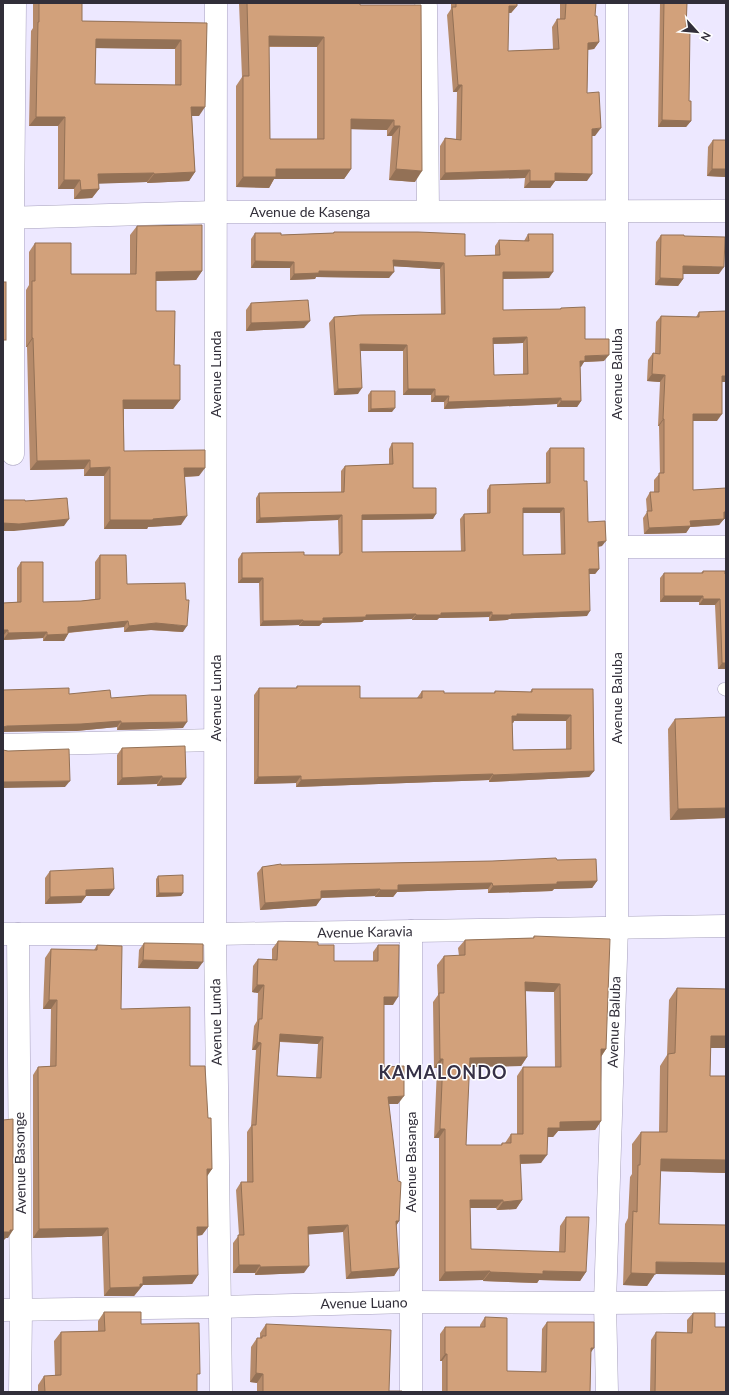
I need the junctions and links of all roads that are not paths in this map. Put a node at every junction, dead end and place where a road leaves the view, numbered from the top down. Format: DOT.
graph roads {
  1 [pos="15,3"];
  2 [pos="216,3"];
  3 [pos="617,3"];
  4 [pos="426,6"];
  5 [pos="617,210"];
  6 [pos="428,211"];
  7 [pos="726,211"];
  8 [pos="216,212"];
  9 [pos="8,218"];
  10 [pos="13,454"];
  11 [pos="618,547"];
  12 [pos="726,547"];
  13 [pos="216,740"];
  14 [pos="3,745"];
  15 [pos="726,926"];
  16 [pos="617,927"];
  17 [pos="411,931"];
  18 [pos="10,934"];
  19 [pos="216,934"];
  20 [pos="410,1302"];
  21 [pos="726,1302"];
  22 [pos="605,1303"];
  23 [pos="220,1307"];
  24 [pos="12,1310"];
  25 [pos="20,1392"];
  26 [pos="221,1392"];
  27 [pos="411,1392"];
  28 [pos="607,1392"];
  1 -- 9 [label="street"];
  2 -- 8 [label="street, Avenue Lunda"];
  3 -- 5 [label="street, Avenue Baluba"];
  4 -- 6 [label="street"];
  5 -- 6 [label="street, Avenue de Kasenga"];
  5 -- 7 [label="street, Avenue de Kasenga"];
  5 -- 11 [label="street, Avenue Baluba"];
  6 -- 8 [label="street, Avenue de Kasenga"];
  8 -- 9 [label="street, Avenue de Kasenga"];
  8 -- 13 [label="street, Avenue Lunda"];
  9 -- 10 [label="street"];
  11 -- 12 [label="street"];
  11 -- 16 [label="street, Avenue Baluba"];
  13 -- 14 [label="street"];
  13 -- 19 [label="street, Avenue Lunda"];
  15 -- 16 [label="street, Avenue Karavia"];
  16 -- 17 [label="street, Avenue Karavia"];
  16 -- 22 [label="street, Avenue Baluba"];
  17 -- 19 [label="street, Avenue Karavia"];
  17 -- 20 [label="street, Avenue Basanga"];
  18 -- 19 [label="street, Avenue Karavia"];
  18 -- 24 [label="street, Avenue Basonge"];
  19 -- 23 [label="street, Avenue Lunda"];
  20 -- 22 [label="street, Avenue Luano"];
  20 -- 23 [label="street, Avenue Luano"];
  20 -- 27 [label="street, Avenue Basanga"];
  21 -- 22 [label="street, Avenue Luano"];
  22 -- 28 [label="street, Avenue Baluba"];
  23 -- 24 [label="street, Avenue Luano"];
  23 -- 26 [label="street, Avenue Lunda"];
  24 -- 25 [label="street, Avenue Basonge"];
}
